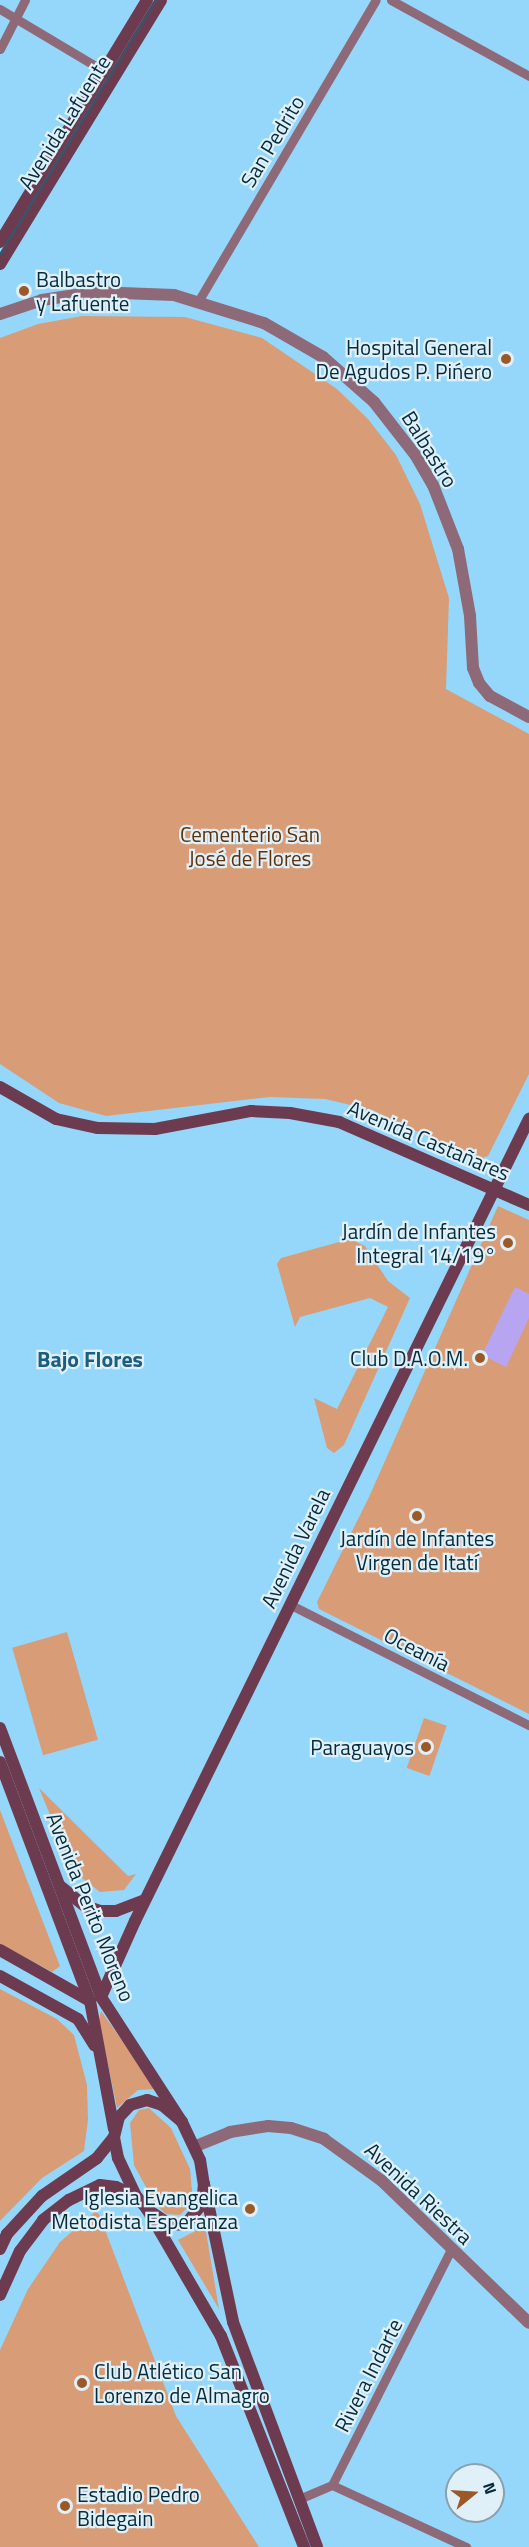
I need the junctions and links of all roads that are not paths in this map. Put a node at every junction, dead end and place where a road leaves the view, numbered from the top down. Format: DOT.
graph roads {
  1 [pos="26,0"];
  2 [pos="147,0"];
  3 [pos="162,0"];
  4 [pos="376,0"];
  5 [pos="391,0"];
  6 [pos="0,9"];
  7 [pos="16,18"];
  8 [pos="0,49"];
  9 [pos="109,74"];
  10 [pos="529,76"];
  11 [pos="0,242"];
  12 [pos="2,257"];
  13 [pos="200,300"];
  14 [pos="0,314"];
  15 [pos="529,717"];
  16 [pos="0,1087"];
  17 [pos="529,1119"];
  18 [pos="494,1188"];
  19 [pos="529,1205"];
  20 [pos="289,1604"];
  21 [pos="529,1725"];
  22 [pos="0,1728"];
  23 [pos="0,1762"];
  24 [pos="59,1885"];
  25 [pos="145,1900"];
  26 [pos="0,1950"];
  27 [pos="78,1969"];
  28 [pos="0,1976"];
  29 [pos="63,1983"];
  30 [pos="96,1999"];
  31 [pos="100,2060"];
  32 [pos="182,2122"];
  33 [pos="114,2133"];
  34 [pos="196,2146"];
  35 [pos="204,2184"];
  36 [pos="136,2196"];
  37 [pos="147,2209"];
  38 [pos="0,2249"];
  39 [pos="452,2249"];
  40 [pos="0,2295"];
  41 [pos="529,2323"];
  42 [pos="332,2485"];
  43 [pos="299,2499"];
  44 [pos="304,2547"];
  45 [pos="317,2547"];
  46 [pos="466,2547"];
  1 -- 7 [label="street"];
  2 -- 9 [label="main road, Avenida Lafuente"];
  3 -- 9 [label="main road, Avenida Lafuente"];
  4 -- 13 [label="street, San Pedrito"];
  5 -- 10 [label="street"];
  6 -- 7 [label="street"];
  7 -- 8 [label="street"];
  7 -- 9 [label="street"];
  9 -- 11 [label="main road, Avenida Lafuente"];
  9 -- 12 [label="main road, Avenida Lafuente"];
  13 -- 14 [label="street, Balbastro"];
  13 -- 15 [label="street, Balbastro"];
  16 -- 18 [label="main road, Avenida Castañares"];
  17 -- 18 [label="main road, Avenida Varela"];
  18 -- 19 [label="main road, Avenida Castañares"];
  18 -- 20 [label="main road, Avenida Varela"];
  20 -- 21 [label="street, Oceanía"];
  20 -- 25 [label="main road, Avenida Varela"];
  22 -- 24 [label="main road, Avenida Perito Moreno"];
  23 -- 27 [label="main road, Avenida Perito Moreno"];
  24 -- 25 [label="main road"];
  24 -- 30 [label="main road, Avenida Perito Moreno"];
  25 -- 30 [label="main road, Avenida Varela"];
  26 -- 29 [label="main road"];
  27 -- 29 [label="main road"];
  27 -- 30 [label="main road, Avenida Perito Moreno"];
  28 -- 31 [label="main road"];
  29 -- 30 [label="main road"];
  30 -- 31 [label="main road, Avenida Perito Moreno"];
  30 -- 32 [label="main road, Avenida Perito Moreno"];
  31 -- 33 [label="main road, Avenida Perito Moreno"];
  32 -- 33 [label="main road"];
  32 -- 34 [label="main road"];
  33 -- 36 [label="main road"];
  33 -- 38 [label="main road"];
  34 -- 35 [label="main road"];
  34 -- 39 [label="street, Avenida Riestra"];
  35 -- 37 [label="main road"];
  35 -- 43 [label="main road"];
  36 -- 37 [label="main road"];
  36 -- 40 [label="main road"];
  37 -- 44 [label="main road"];
  39 -- 41 [label="street, Avenida Riestra"];
  39 -- 42 [label="street, Rivera Indarte"];
  42 -- 43 [label="street"];
  42 -- 46 [label="street"];
  43 -- 45 [label="main road"];
}
